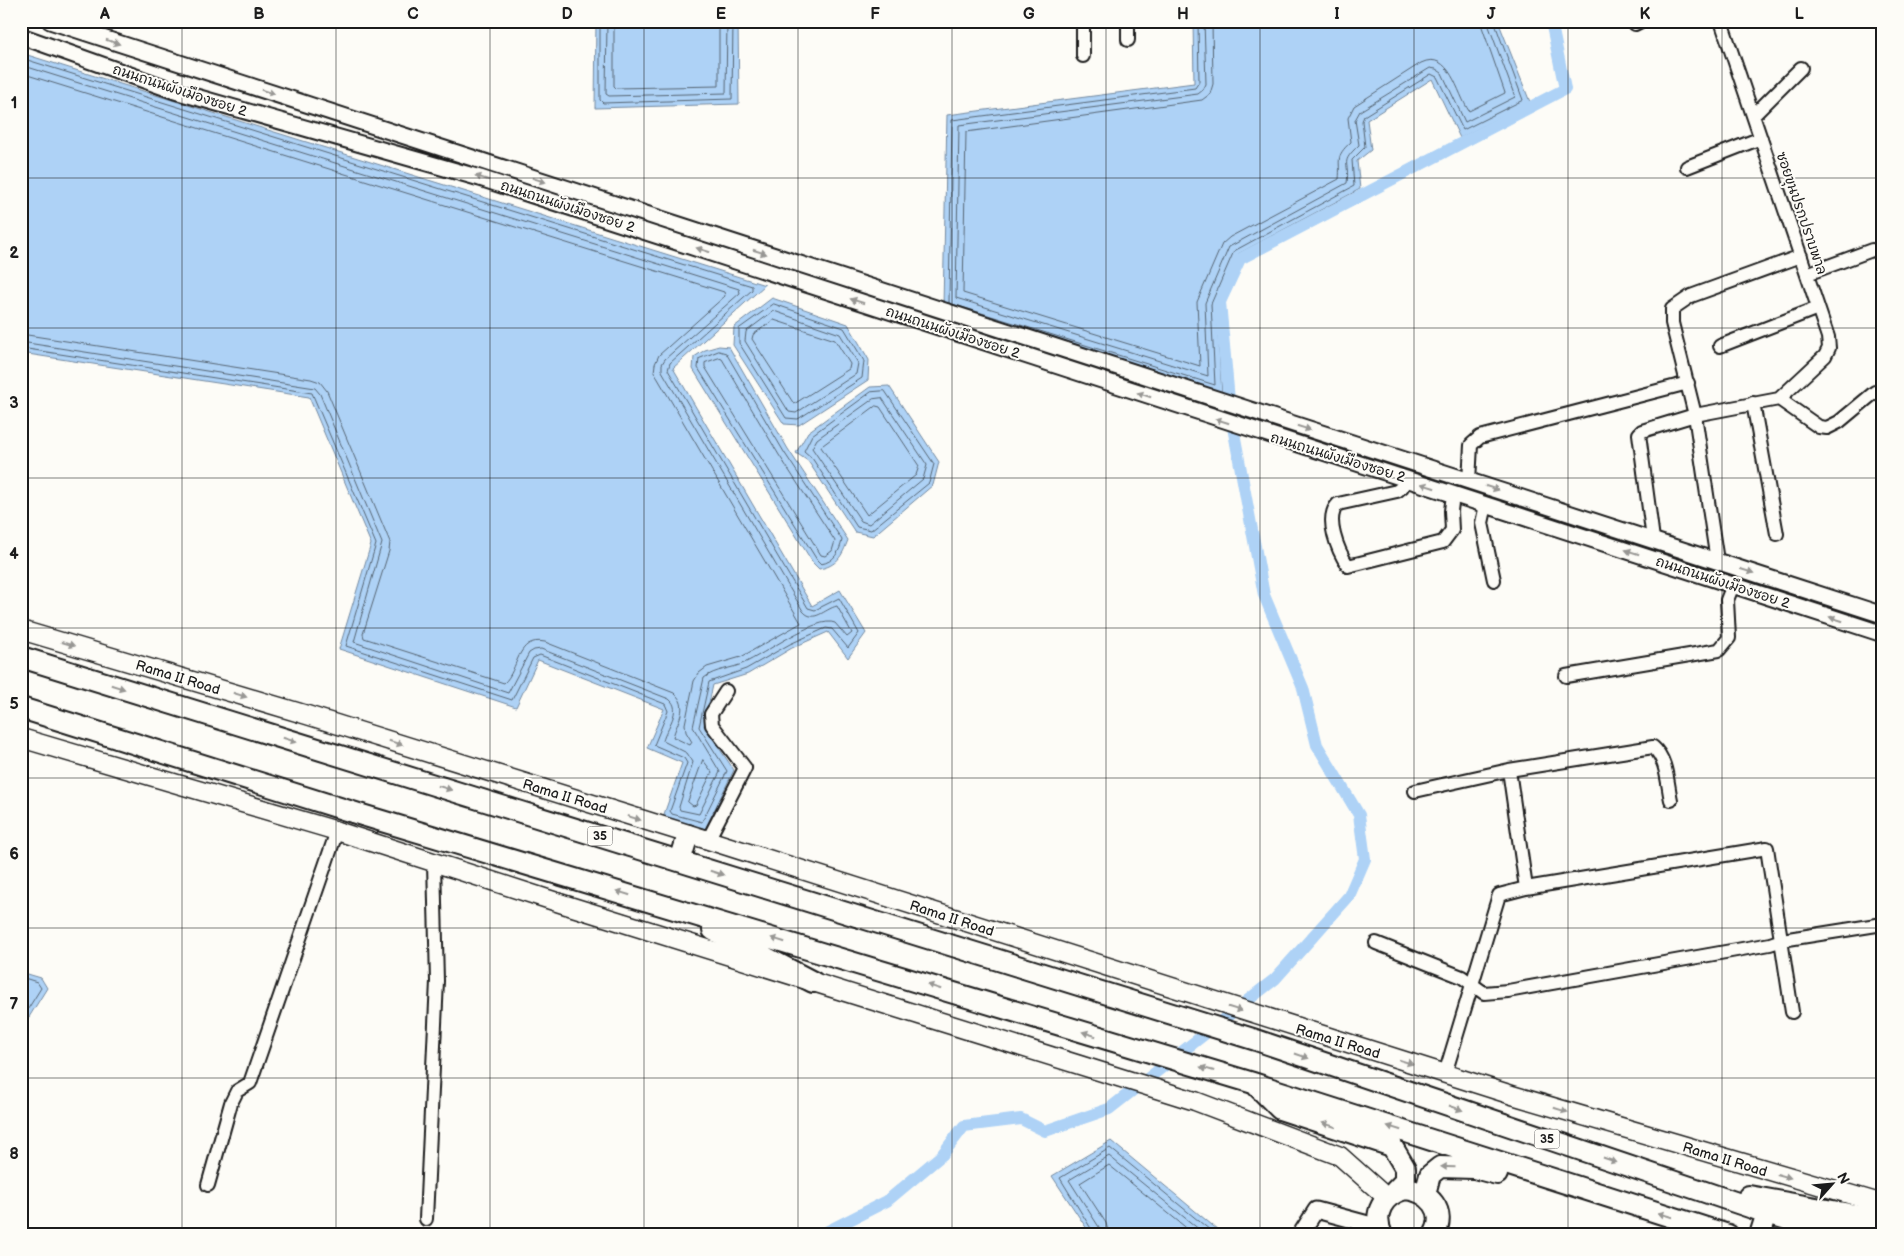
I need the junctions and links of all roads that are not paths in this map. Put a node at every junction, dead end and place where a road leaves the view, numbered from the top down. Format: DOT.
graph roads {
  1 [pos="50,21"];
  2 [pos="1084,21"];
  3 [pos="1128,21"];
  4 [pos="1721,21"];
  5 [pos="21,36"];
  6 [pos="1128,40"];
  7 [pos="1083,56"];
  8 [pos="1801,68"];
  9 [pos="1754,115"];
  10 [pos="1761,138"];
  11 [pos="424,143"];
  12 [pos="420,160"];
  13 [pos="1687,167"];
  14 [pos="1872,250"];
  15 [pos="1801,256"];
  16 [pos="1806,274"];
  17 [pos="1818,308"];
  18 [pos="1720,346"];
  19 [pos="1688,383"];
  20 [pos="1883,396"];
  21 [pos="1779,399"];
  22 [pos="1753,403"];
  23 [pos="1694,415"];
  24 [pos="1405,478"];
  25 [pos="1469,481"];
  26 [pos="1453,494"];
  27 [pos="1486,505"];
  28 [pos="1776,534"];
  29 [pos="1653,539"];
  30 [pos="1716,561"];
  31 [pos="1494,580"];
  32 [pos="1733,585"];
  33 [pos="1883,615"];
  34 [pos="21,630"];
  35 [pos="1883,634"];
  36 [pos="21,657"];
  37 [pos="1566,676"];
  38 [pos="726,691"];
  39 [pos="21,708"];
  40 [pos="21,738"];
  41 [pos="1509,770"];
  42 [pos="1414,791"];
  43 [pos="1671,800"];
  44 [pos="337,831"];
  45 [pos="688,835"];
  46 [pos="708,840"];
  47 [pos="680,861"];
  48 [pos="434,863"];
  49 [pos="1526,888"];
  50 [pos="665,906"];
  51 [pos="1883,924"];
  52 [pos="1782,940"];
  53 [pos="1376,943"];
  54 [pos="813,982"];
  55 [pos="1471,986"];
  56 [pos="1792,1012"];
  57 [pos="1445,1074"];
  58 [pos="1253,1083"];
  59 [pos="1680,1184"];
  60 [pos="208,1185"];
  61 [pos="1390,1194"];
  62 [pos="1425,1194"];
  63 [pos="1632,1204"];
  64 [pos="1883,1204"];
  65 [pos="1767,1213"];
  66 [pos="426,1219"];
  67 [pos="1883,1220"];
  68 [pos="1380,1231"];
  69 [pos="1437,1234"];
  70 [pos="1300,1235"];
  71 [pos="1728,1235"];
  72 [pos="1760,1235"];
  73 [pos="1840,1235"];
  74 [pos="1870,1235"];
  1 -- 11 [label="street, ถนนถนนผังเมืองซอย 2, one-way"];
  2 -- 7 [label="street"];
  3 -- 6 [label="street"];
  4 -- 9 [label="street, ซอยขุนปรกปราบพาล"];
  5 -- 12 [label="street, ถนนถนนผังเมืองซอย 2"];
  8 -- 9 [label="street"];
  9 -- 10 [label="street, ซอยขุนปรกปราบพาล"];
  10 -- 13 [label="street"];
  10 -- 15 [label="street, ซอยขุนปรกปราบพาล"];
  11 -- 12 [label="street"];
  11 -- 25 [label="street, ถนนถนนผังเมืองซอย 2, one-way"];
  24 -- 12 [label="street, ถนนถนนผังเมืองซอย 2, one-way"];
  14 -- 16 [label="street"];
  15 -- 16 [label="street, ซอยขุนปรกปราบพาล"];
  15 -- 19 [label="street"];
  16 -- 17 [label="street, ซอยขุนปรกปราบพาล"];
  17 -- 18 [label="street"];
  17 -- 21 [label="street, ซอยขุนปรกปราบพาล"];
  19 -- 23 [label="street"];
  19 -- 25 [label="street"];
  20 -- 21 [label="street"];
  21 -- 22 [label="street"];
  22 -- 23 [label="street"];
  22 -- 28 [label="street"];
  23 -- 29 [label="street"];
  23 -- 30 [label="street"];
  26 -- 24 [label="street, ถนนถนนผังเมืองซอย 2, one-way"];
  24 -- 26 [label="street"];
  25 -- 29 [label="street, ถนนถนนผังเมืองซอย 2, one-way"];
  26 -- 27 [label="street, ถนนถนนผังเมืองซอย 2"];
  27 -- 31 [label="street"];
  32 -- 27 [label="street, ถนนถนนผังเมืองซอย 2, one-way"];
  29 -- 30 [label="street, ถนนถนนผังเมืองซอย 2"];
  30 -- 33 [label="street, ถนนถนนผังเมืองซอย 2, one-way"];
  35 -- 32 [label="street, ถนนถนนผังเมืองซอย 2, one-way"];
  32 -- 37 [label="street"];
  34 -- 45 [label="main road, Rama II Road / 35, one-way"];
  36 -- 47 [label="highway, Rama II Road / 35, one-way"];
  38 -- 46 [label="street"];
  50 -- 39 [label="highway, one-way"];
  40 -- 44 [label="main road"];
  41 -- 42 [label="street"];
  41 -- 43 [label="street"];
  41 -- 49 [label="street"];
  44 -- 48 [label="main road"];
  44 -- 60 [label="street"];
  45 -- 46 [label="main road, Rama II Road / 35"];
  45 -- 47 [label="highway"];
  46 -- 57 [label="main road, Rama II Road / 35, one-way"];
  47 -- 59 [label="highway, Rama II Road / 35, one-way"];
  48 -- 54 [label="main road"];
  48 -- 66 [label="street"];
  49 -- 52 [label="street"];
  49 -- 55 [label="street"];
  50 -- 54 [label="highway"];
  58 -- 50 [label="highway, one-way"];
  51 -- 52 [label="street"];
  52 -- 55 [label="street"];
  52 -- 56 [label="street"];
  53 -- 55 [label="street"];
  54 -- 61 [label="main road"];
  55 -- 57 [label="street"];
  57 -- 64 [label="main road, Rama II Road / 35, one-way"];
  61 -- 58 [label="highway, one-way"];
  63 -- 58 [label="highway, one-way"];
  59 -- 65 [label="highway, Rama II Road / 35"];
  59 -- 67 [label="highway"];
  61 -- 62 [label="highway"];
  61 -- 68 [label="highway"];
  63 -- 62 [label="highway, one-way"];
  62 -- 69 [label="highway"];
  71 -- 63 [label="highway, one-way"];
  65 -- 72 [label="highway"];
  65 -- 73 [label="highway, Rama II Road / 35"];
  65 -- 74 [label="highway"];
  68 -- 70 [label="street"];
}
